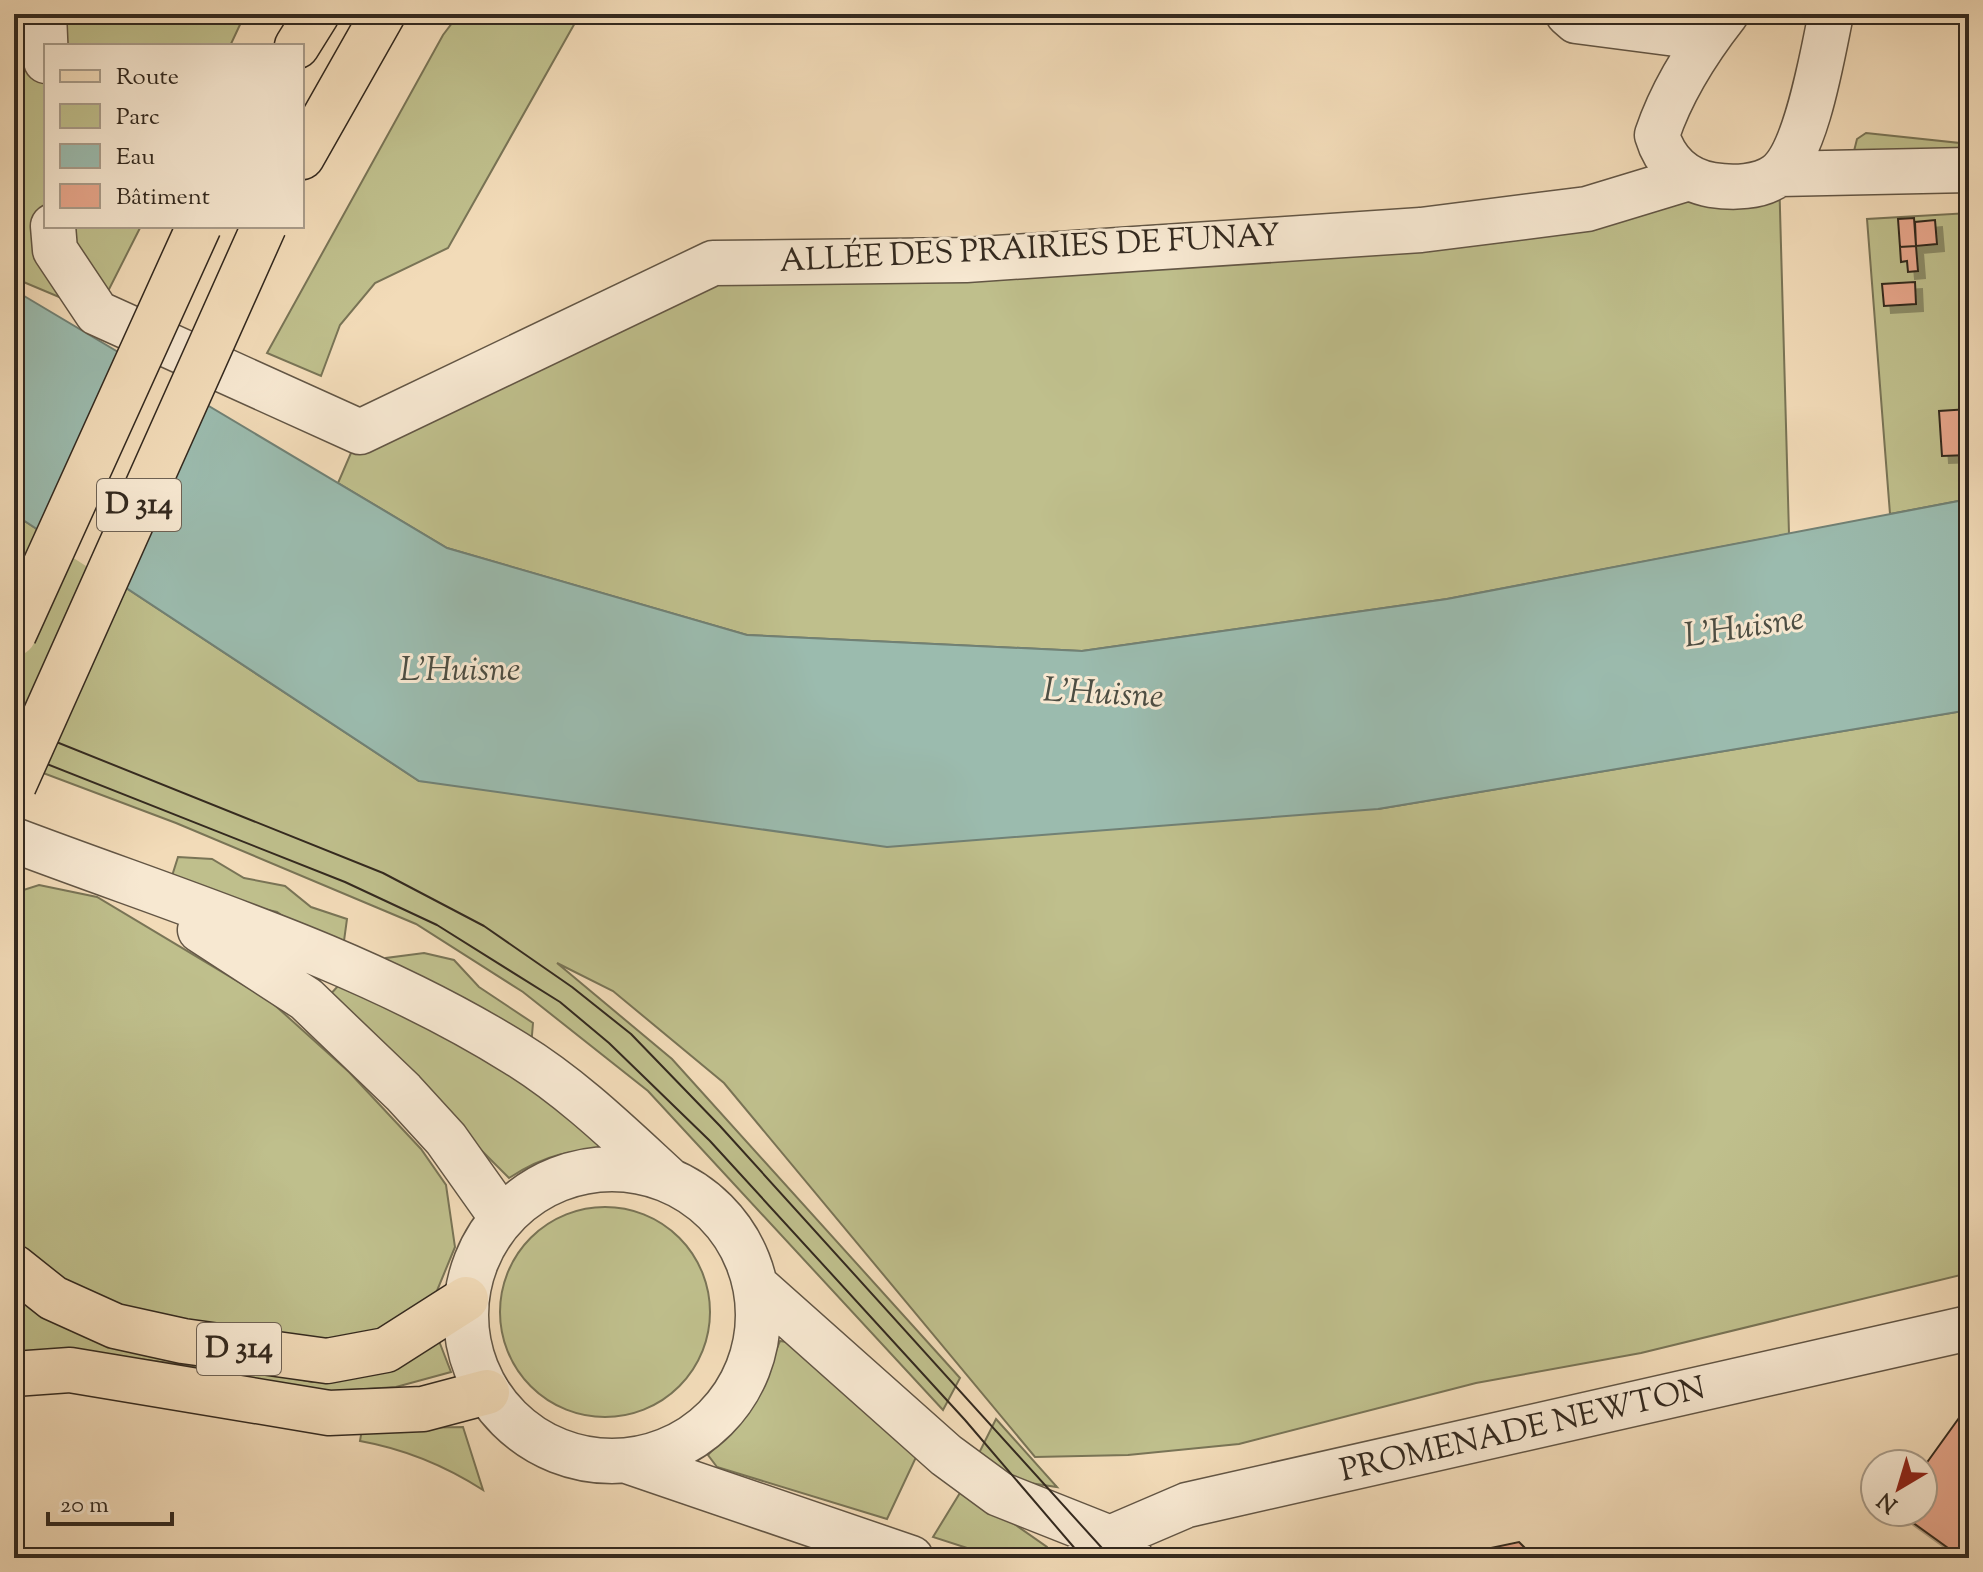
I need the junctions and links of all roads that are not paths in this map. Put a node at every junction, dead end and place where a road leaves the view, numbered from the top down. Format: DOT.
graph roads {
  1 [pos="44,14"];
  2 [pos="317,14"];
  3 [pos="383,14"];
  4 [pos="1568,14"];
  5 [pos="1831,14"];
  6 [pos="1714,29"];
  7 [pos="45,44"];
  8 [pos="298,44"];
  9 [pos="304,153"];
  10 [pos="1969,170"];
  11 [pos="1779,174"];
  12 [pos="1689,178"];
  13 [pos="53,228"];
  14 [pos="198,228"];
  15 [pos="263,228"];
  16 [pos="14,634"];
  17 [pos="14,785"];
  18 [pos="14,840"];
  19 [pos="132,885"];
  20 [pos="671,1181"];
  21 [pos="502,1218"];
  22 [pos="14,1267"];
  23 [pos="755,1285"];
  24 [pos="466,1299"];
  25 [pos="1969,1328"];
  26 [pos="14,1374"];
  27 [pos="490,1397"];
  28 [pos="627,1461"];
  29 [pos="1110,1551"];
  30 [pos="911,1558"];
  1 -- 7 [label="street"];
  2 -- 8 [label="main road"];
  3 -- 9 [label="main road"];
  4 -- 6 [label="street"];
  5 -- 11 [label="street"];
  6 -- 12 [label="street"];
  10 -- 11 [label="street"];
  11 -- 12 [label="street"];
  12 -- 13 [label="street, ALLÉE DES PRAIRIES DE FUNAY"];
  14 -- 16 [label="main road, D 314, bridge"];
  15 -- 17 [label="main road, D 314, bridge"];
  18 -- 19 [label="street"];
  19 -- 20 [label="street"];
  19 -- 21 [label="street"];
  20 -- 21 [label="street"];
  20 -- 23 [label="street"];
  21 -- 24 [label="street"];
  22 -- 24 [label="main road, D 314"];
  23 -- 28 [label="street"];
  23 -- 29 [label="street"];
  24 -- 27 [label="street"];
  25 -- 29 [label="street, PROMENADE NEWTON"];
  26 -- 27 [label="main road"];
  27 -- 28 [label="street"];
  28 -- 30 [label="street"];
}
